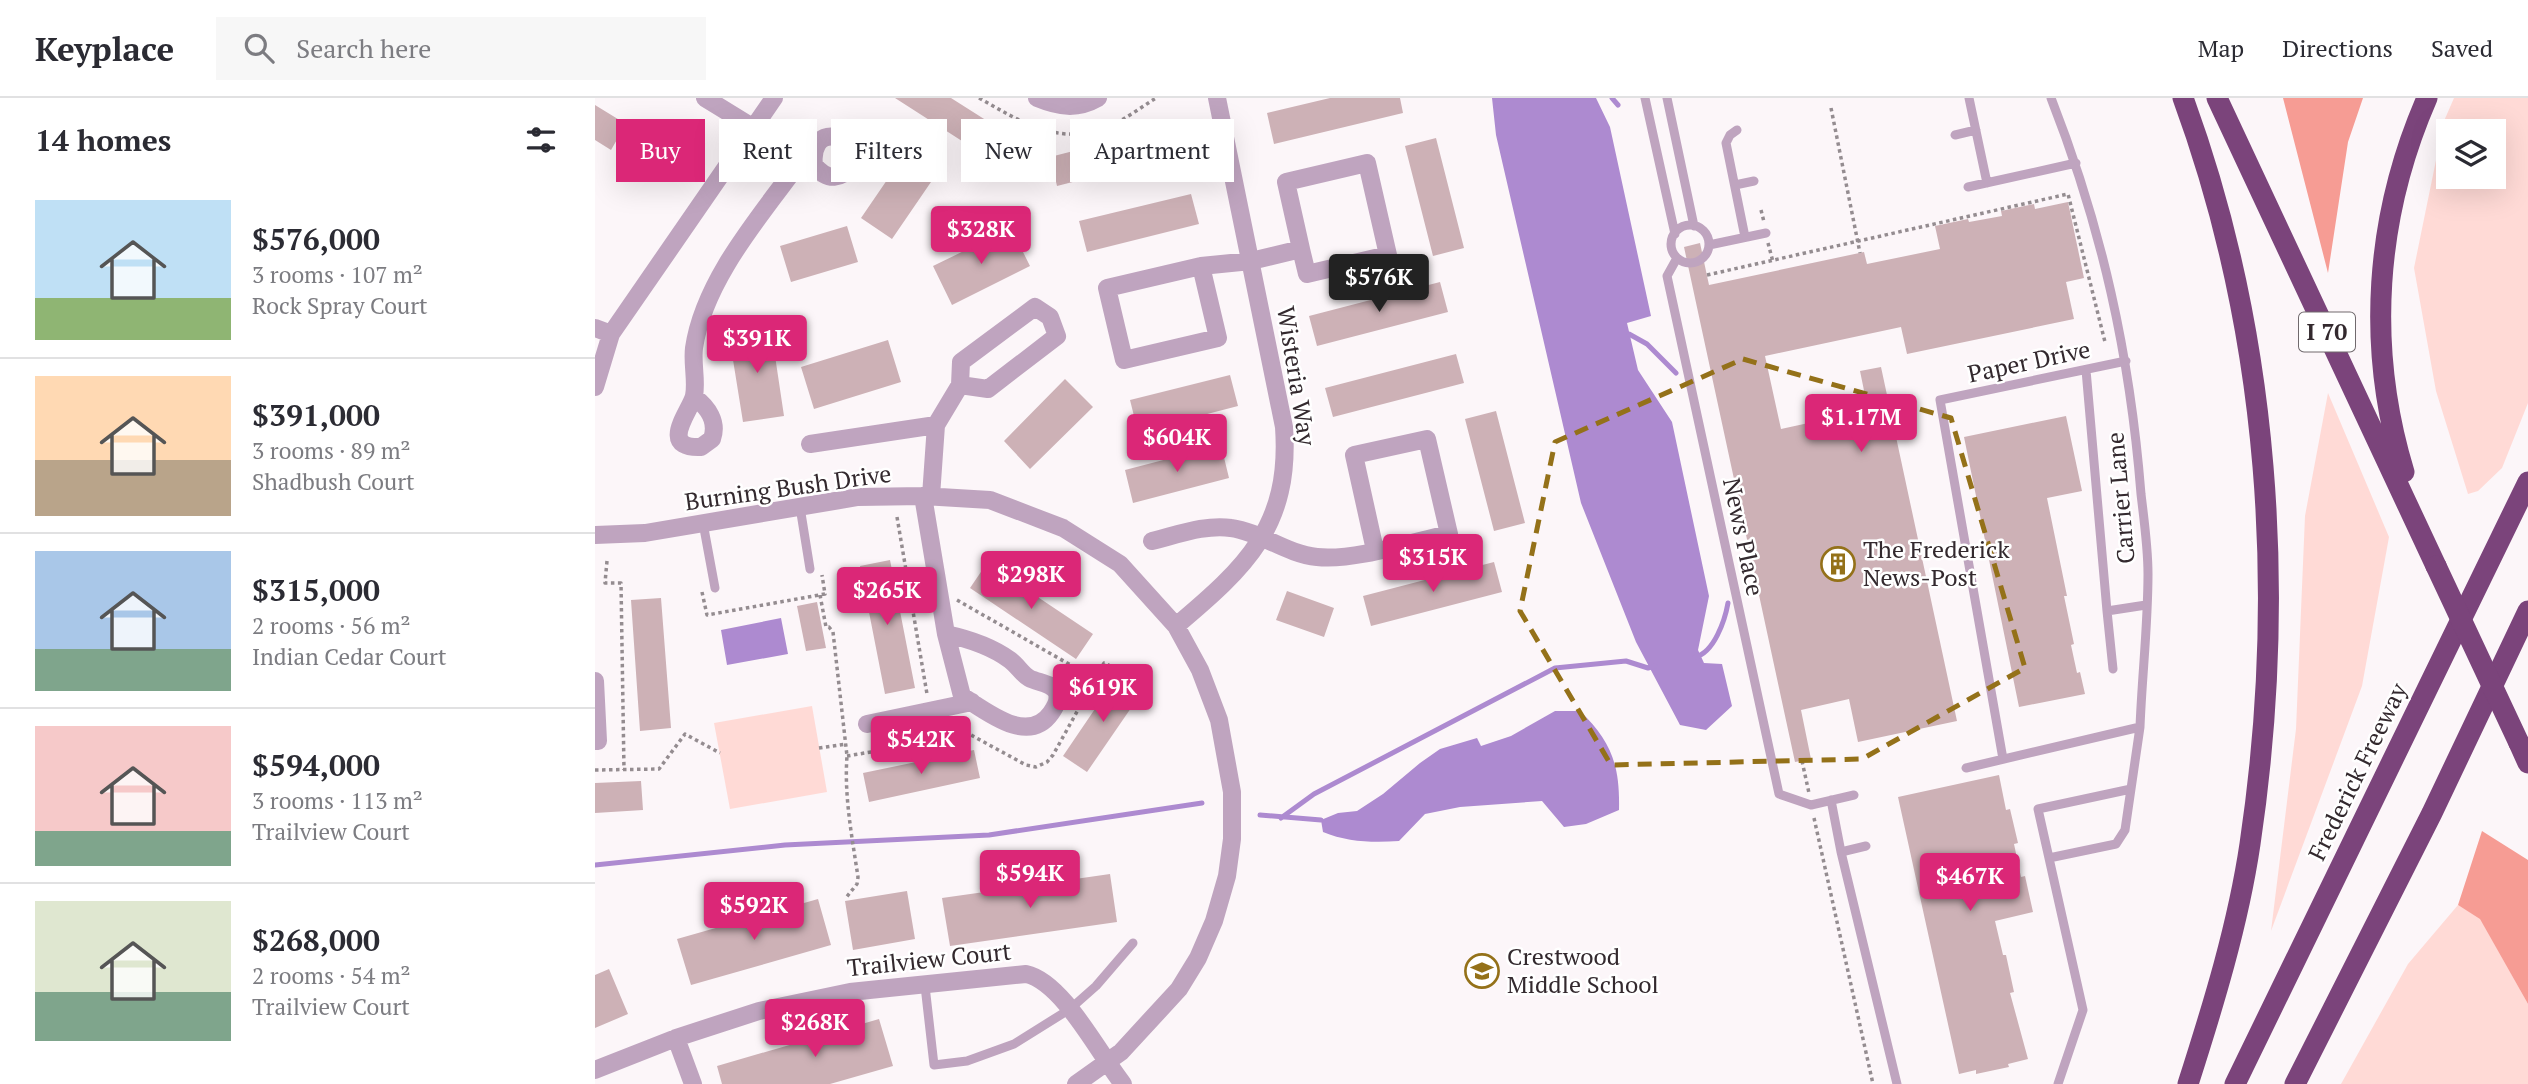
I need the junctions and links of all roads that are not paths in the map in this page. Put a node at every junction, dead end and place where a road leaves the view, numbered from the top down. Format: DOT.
graph roads {
  1 [pos="705,98"];
  2 [pos="774,98"];
  3 [pos="1037,98"];
  4 [pos="1098,98"];
  5 [pos="1217,98"];
  6 [pos="1644,98"];
  7 [pos="1667,98"];
  8 [pos="1969,98"];
  9 [pos="2051,98"];
  10 [pos="2183,98"];
  11 [pos="2217,98"];
  12 [pos="2427,98"];
  13 [pos="740,119"];
  14 [pos="759,119"];
  15 [pos="1737,130"];
  16 [pos="1976,130"];
  17 [pos="1955,135"];
  18 [pos="2076,163"];
  19 [pos="719,173"];
  20 [pos="1754,181"];
  21 [pos="791,182"];
  22 [pos="1987,183"];
  23 [pos="1735,186"];
  24 [pos="1968,187"];
  25 [pos="1694,226"];
  26 [pos="1766,233"];
  27 [pos="1675,234"];
  28 [pos="1745,237"];
  29 [pos="1709,246"];
  30 [pos="1301,249"];
  31 [pos="1677,258"];
  32 [pos="1251,261"];
  33 [pos="1201,267"];
  34 [pos="603,331"];
  35 [pos="2126,361"];
  36 [pos="2086,370"];
  37 [pos="960,385"];
  38 [pos="595,387"];
  39 [pos="694,397"];
  40 [pos="936,425"];
  41 [pos="810,444"];
  42 [pos="2528,482"];
  43 [pos="927,496"];
  44 [pos="800,507"];
  45 [pos="703,523"];
  46 [pos="595,535"];
  47 [pos="1262,538"];
  48 [pos="1152,541"];
  49 [pos="1375,550"];
  50 [pos="2437,566"];
  51 [pos="810,569"];
  52 [pos="715,588"];
  53 [pos="2146,605"];
  54 [pos="2107,611"];
  55 [pos="2528,611"];
  56 [pos="1175,626"];
  57 [pos="946,634"];
  58 [pos="2113,670"];
  59 [pos="595,681"];
  60 [pos="596,702"];
  61 [pos="972,702"];
  62 [pos="867,724"];
  63 [pos="2140,727"];
  64 [pos="595,741"];
  65 [pos="2003,759"];
  66 [pos="2528,763"];
  67 [pos="1966,768"];
  68 [pos="2131,789"];
  69 [pos="1854,795"];
  70 [pos="1831,800"];
  71 [pos="1866,846"];
  72 [pos="1841,852"];
  73 [pos="2049,858"];
  74 [pos="1133,943"];
  75 [pos="925,986"];
  76 [pos="1070,1009"];
  77 [pos="676,1038"];
  78 [pos="1108,1064"];
  79 [pos="595,1070"];
  80 [pos="693,1084"];
  81 [pos="1076,1084"];
  82 [pos="1123,1084"];
  83 [pos="1897,1084"];
  84 [pos="2058,1084"];
  85 [pos="2188,1084"];
  86 [pos="2235,1084"];
  87 [pos="2295,1084"];
  1 -- 13 [label="street"];
  2 -- 14 [label="street"];
  3 -- 4 [label="street"];
  5 -- 32 [label="street, Wisteria Way"];
  6 -- 27 [label="lane"];
  7 -- 25 [label="lane"];
  8 -- 16 [label="lane"];
  9 -- 18 [label="lane, Carrier Lane"];
  10 -- 85 [label="highway"];
  11 -- 50 [label="highway, I 70"];
  12 -- 50 [label="highway"];
  15 -- 23 [label="lane"];
  16 -- 17 [label="lane"];
  16 -- 22 [label="lane"];
  18 -- 22 [label="lane"];
  18 -- 35 [label="lane, Carrier Lane"];
  19 -- 34 [label="street"];
  20 -- 23 [label="lane"];
  21 -- 39 [label="street"];
  22 -- 24 [label="lane"];
  23 -- 28 [label="lane"];
  25 -- 27 [label="lane"];
  25 -- 29 [label="lane"];
  26 -- 28 [label="lane"];
  27 -- 31 [label="lane"];
  28 -- 29 [label="lane"];
  29 -- 31 [label="lane"];
  30 -- 30 [label="street"];
  30 -- 32 [label="street"];
  31 -- 70 [label="lane, News Place"];
  32 -- 33 [label="street"];
  32 -- 47 [label="street, Wisteria Way"];
  33 -- 33 [label="street"];
  34 -- 38 [label="street"];
  35 -- 36 [label="lane, Paper Drive"];
  35 -- 53 [label="lane, Carrier Lane"];
  36 -- 54 [label="lane"];
  36 -- 65 [label="lane, Paper Drive"];
  37 -- 37 [label="street"];
  37 -- 40 [label="street"];
  40 -- 41 [label="street"];
  40 -- 43 [label="street"];
  42 -- 86 [label="highway, Frederick Freeway"];
  43 -- 44 [label="street, Burning Bush Drive"];
  43 -- 56 [label="street, Burning Bush Drive"];
  43 -- 57 [label="street"];
  44 -- 45 [label="street, Burning Bush Drive"];
  44 -- 51 [label="lane"];
  45 -- 46 [label="street, Burning Bush Drive"];
  45 -- 52 [label="lane"];
  47 -- 48 [label="street"];
  47 -- 49 [label="street"];
  47 -- 56 [label="street, Wisteria Way"];
  49 -- 49 [label="street"];
  50 -- 66 [label="highway, I 70, bridge"];
  53 -- 54 [label="lane"];
  53 -- 63 [label="lane, Carrier Lane"];
  54 -- 58 [label="lane"];
  55 -- 87 [label="highway"];
  56 -- 78 [label="street, Burning Bush Drive"];
  57 -- 61 [label="street"];
  57 -- 61 [label="street"];
  59 -- 60 [label="street"];
  60 -- 64 [label="street"];
  61 -- 62 [label="street"];
  63 -- 65 [label="lane"];
  63 -- 68 [label="lane, Carrier Lane"];
  65 -- 67 [label="lane"];
  68 -- 73 [label="lane, Carrier Lane"];
  68 -- 73 [label="lane"];
  69 -- 70 [label="lane"];
  70 -- 72 [label="lane"];
  71 -- 72 [label="lane"];
  72 -- 83 [label="lane"];
  73 -- 84 [label="lane"];
  74 -- 76 [label="lane"];
  75 -- 76 [label="street, Trailview Court"];
  75 -- 76 [label="lane"];
  75 -- 77 [label="street, Trailview Court"];
  76 -- 78 [label="street, Trailview Court"];
  77 -- 79 [label="street, Trailview Court"];
  77 -- 80 [label="street"];
  78 -- 81 [label="street, Burning Bush Drive"];
  78 -- 82 [label="street, Trailview Court"];
}
